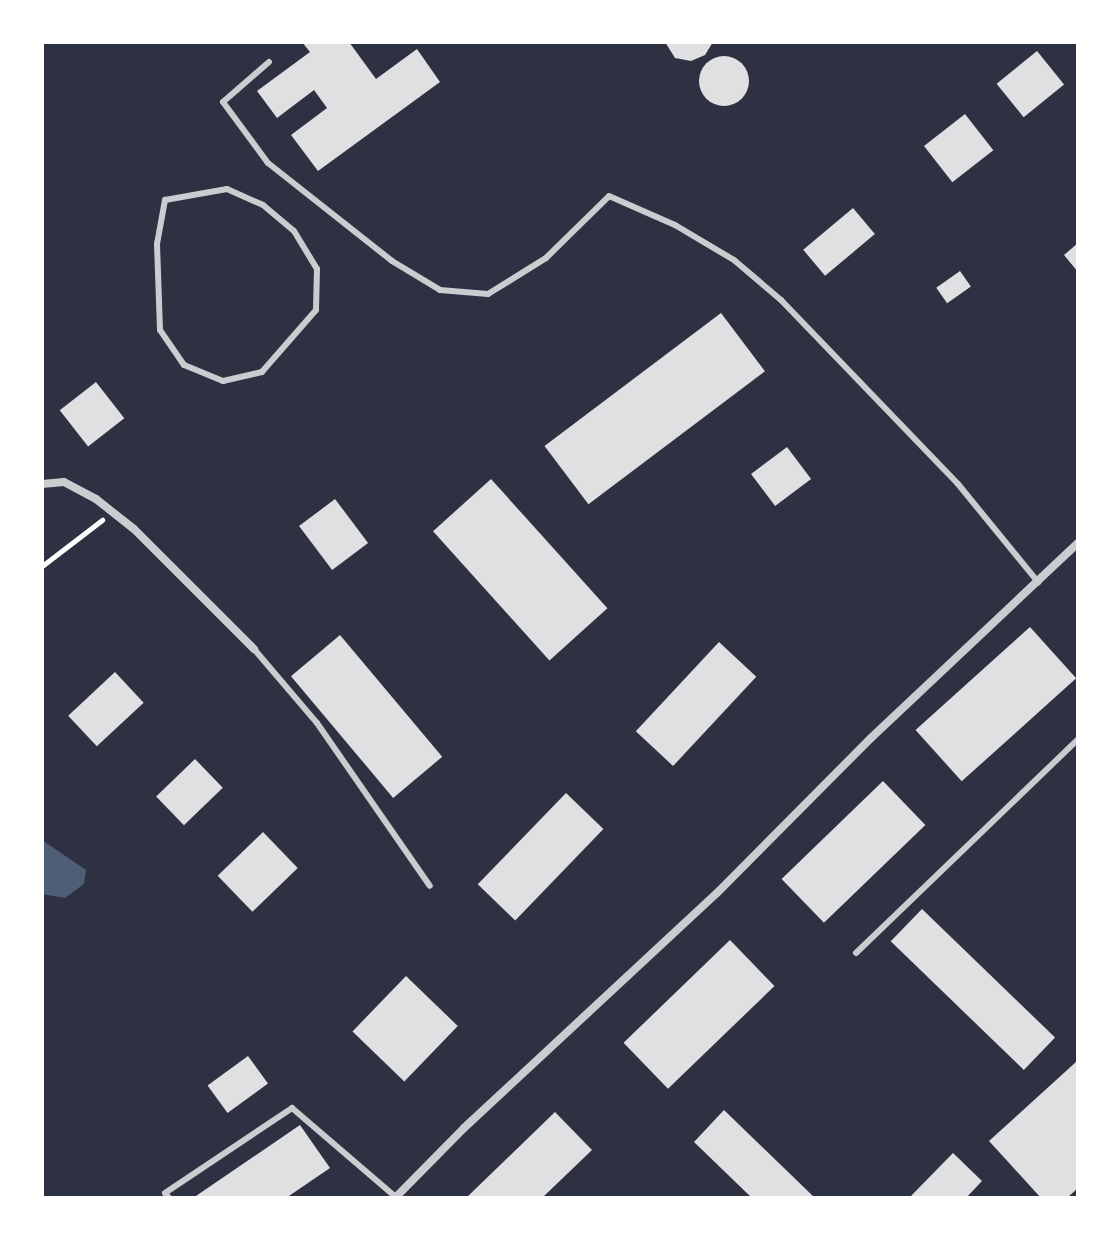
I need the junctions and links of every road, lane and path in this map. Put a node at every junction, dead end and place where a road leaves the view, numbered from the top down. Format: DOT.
graph roads {
  1 [pos="269,62"];
  2 [pos="165,200"];
  3 [pos="42,484"];
  4 [pos="112,512"];
  5 [pos="1078,543"];
  6 [pos="42,566"];
  7 [pos="1038,582"];
  8 [pos="254,649"];
  9 [pos="1078,739"];
  10 [pos="430,886"];
  11 [pos="856,953"];
  12 [pos="396,1197"];
  13 [pos="169,1198"];
  1 -- 7 [label="lane"];
  2 -- 2 [label="lane"];
  3 -- 4 [label="street"];
  4 -- 6 [label="path"];
  4 -- 8 [label="street"];
  5 -- 7 [label="street"];
  7 -- 12 [label="street"];
  8 -- 10 [label="lane"];
  9 -- 11 [label="lane"];
  12 -- 13 [label="lane"];
}
